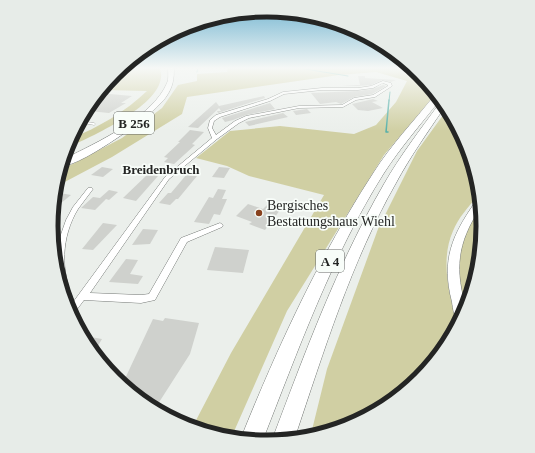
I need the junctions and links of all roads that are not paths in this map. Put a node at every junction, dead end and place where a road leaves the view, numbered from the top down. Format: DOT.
graph roads {
  1 [pos="161,89"];
  2 [pos="168,89"];
  3 [pos="321,89"];
  4 [pos="385,89"];
  5 [pos="435,100"];
  6 [pos="440,108"];
  7 [pos="86,123"];
  8 [pos="94,124"];
  9 [pos="215,138"];
  10 [pos="70,157"];
  11 [pos="70,158"];
  12 [pos="90,189"];
  13 [pos="476,207"];
  14 [pos="220,225"];
  15 [pos="60,257"];
  16 [pos="82,296"];
  17 [pos="74,307"];
  18 [pos="460,310"];
  19 [pos="285,435"];
  20 [pos="254,436"];
  1 -- 10 [label="highway, B 256"];
  2 -- 11 [label="highway, B 256"];
  3 -- 9 [label="street"];
  4 -- 9 [label="street"];
  5 -- 20 [label="highway, A 4"];
  6 -- 19 [label="highway, A 4"];
  7 -- 8 [label="lane"];
  9 -- 16 [label="street"];
  12 -- 15 [label="street"];
  13 -- 18 [label="main road"];
  14 -- 16 [label="street"];
  16 -- 17 [label="street"];
}
